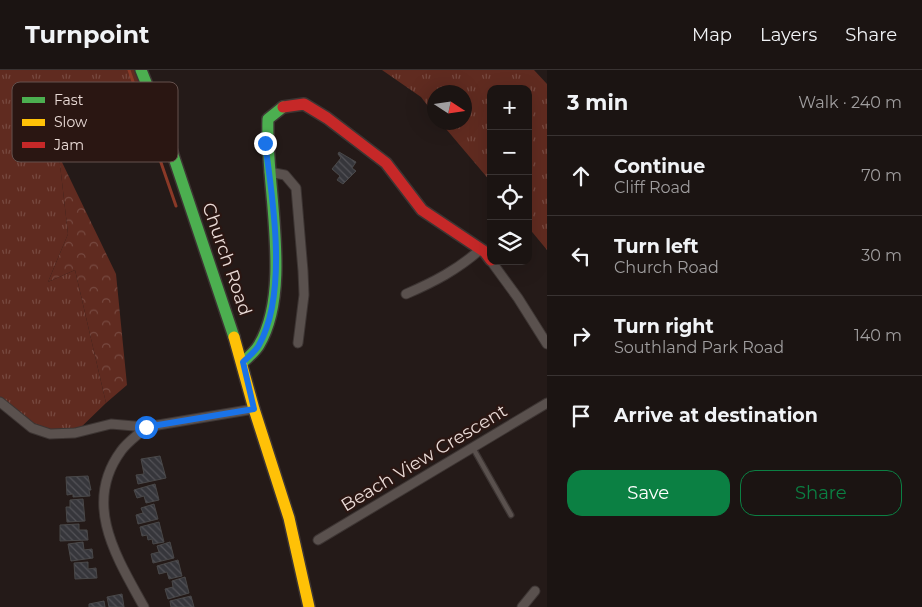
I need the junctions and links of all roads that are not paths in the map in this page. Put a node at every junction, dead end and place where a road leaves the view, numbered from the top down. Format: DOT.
graph roads {
  1 [pos="141,70"];
  2 [pos="146,82"];
  3 [pos="175,162"];
  4 [pos="269,172"];
  5 [pos="481,250"];
  6 [pos="487,257"];
  7 [pos="494,265"];
  8 [pos="406,294"];
  9 [pos="298,343"];
  10 [pos="547,344"];
  11 [pos="243,362"];
  12 [pos="0,402"];
  13 [pos="547,403"];
  14 [pos="254,409"];
  15 [pos="146,427"];
  16 [pos="473,448"];
  17 [pos="512,515"];
  18 [pos="318,540"];
  19 [pos="535,591"];
  20 [pos="144,607"];
  21 [pos="309,607"];
  22 [pos="522,607"];
  1 -- 2 [label="street, Church Road"];
  3 -- 11 [label="street, Church Road"];
  4 -- 5 [label="street"];
  4 -- 9 [label="street"];
  4 -- 11 [label="street"];
  5 -- 6 [label="street"];
  5 -- 8 [label="street"];
  7 -- 10 [label="street"];
  11 -- 14 [label="street, Church Road"];
  12 -- 15 [label="street"];
  13 -- 16 [label="street, Beach View Crescent"];
  14 -- 15 [label="street"];
  14 -- 21 [label="street, Church Road"];
  15 -- 20 [label="street"];
  16 -- 17 [label="lane"];
  16 -- 18 [label="street, Beach View Crescent"];
  19 -- 22 [label="street"];
}
